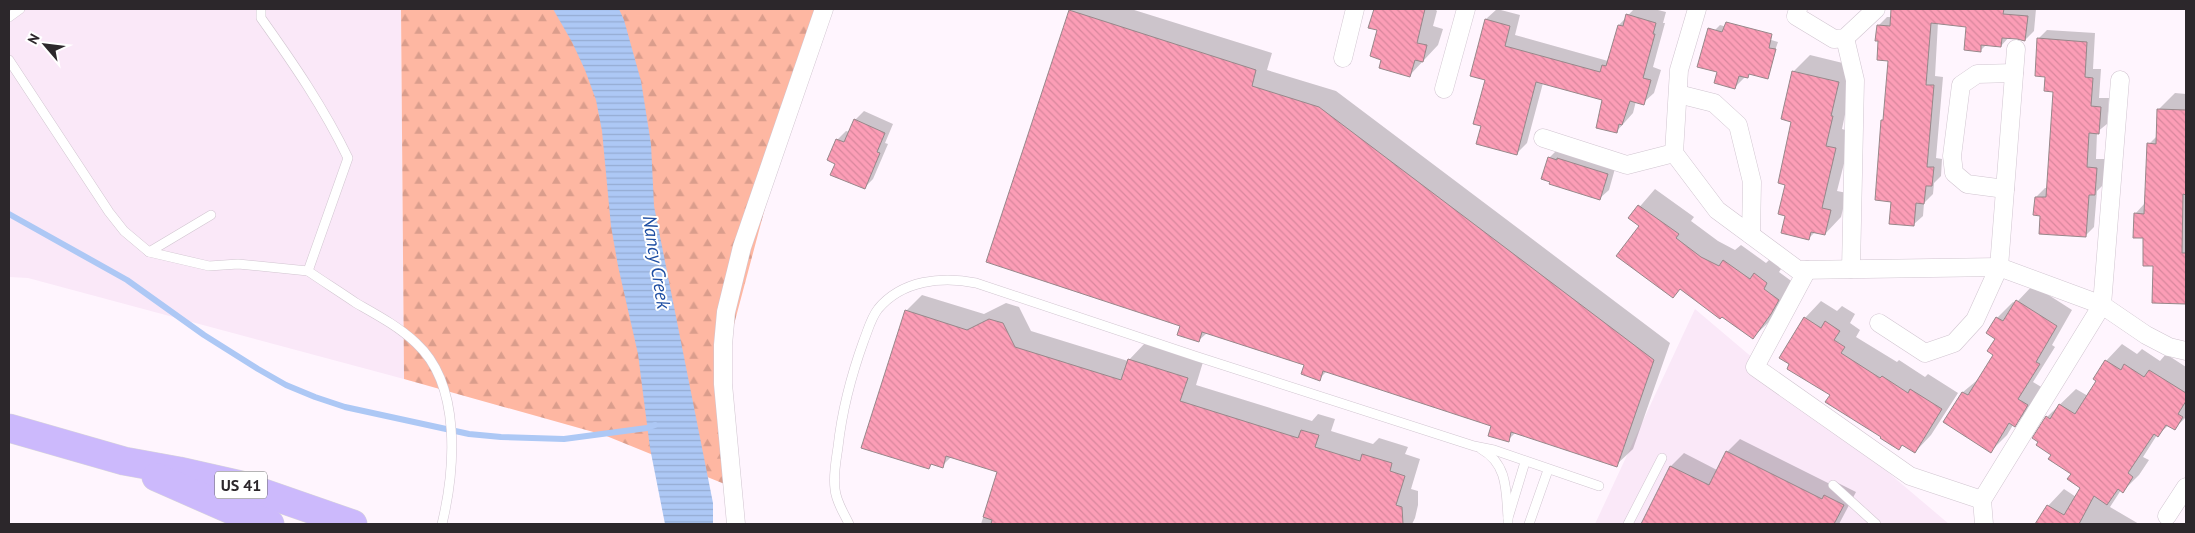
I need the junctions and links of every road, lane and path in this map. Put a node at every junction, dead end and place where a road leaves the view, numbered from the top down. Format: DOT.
graph roads {
  1 [pos="20,9"];
  2 [pos="260,9"];
  3 [pos="824,9"];
  4 [pos="1355,9"];
  5 [pos="1466,9"];
  6 [pos="1697,9"];
  7 [pos="1798,9"];
  8 [pos="1876,9"];
  9 [pos="9,16"];
  10 [pos="1846,38"];
  11 [pos="2016,49"];
  12 [pos="1343,58"];
  13 [pos="9,60"];
  14 [pos="2014,73"];
  15 [pos="2120,80"];
  16 [pos="1444,89"];
  17 [pos="1678,94"];
  18 [pos="1543,138"];
  19 [pos="1674,154"];
  20 [pos="2005,189"];
  21 [pos="211,215"];
  22 [pos="1750,235"];
  23 [pos="150,252"];
  24 [pos="1999,266"];
  25 [pos="1851,269"];
  26 [pos="1807,270"];
  27 [pos="308,271"];
  28 [pos="2102,305"];
  29 [pos="1878,323"];
  30 [pos="2186,352"];
  31 [pos="9,428"];
  32 [pos="1474,446"];
  33 [pos="1662,458"];
  34 [pos="124,462"];
  35 [pos="1525,462"];
  36 [pos="1548,470"];
  37 [pos="1833,485"];
  38 [pos="1599,486"];
  39 [pos="2186,487"];
  40 [pos="1982,500"];
  41 [pos="2167,516"];
  42 [pos="1508,521"];
  43 [pos="270,524"];
  44 [pos="353,524"];
  45 [pos="442,524"];
  46 [pos="736,524"];
  47 [pos="850,524"];
  48 [pos="1529,524"];
  49 [pos="1628,524"];
  50 [pos="1876,524"];
  51 [pos="1984,524"];
  1 -- 9 [label="lane"];
  2 -- 27 [label="lane"];
  3 -- 46 [label="street"];
  4 -- 12 [label="street"];
  5 -- 16 [label="street"];
  6 -- 17 [label="street"];
  7 -- 10 [label="street"];
  8 -- 10 [label="street"];
  10 -- 25 [label="street"];
  11 -- 14 [label="street"];
  13 -- 23 [label="lane"];
  14 -- 20 [label="street"];
  14 -- 20 [label="street"];
  15 -- 28 [label="street"];
  17 -- 19 [label="street"];
  17 -- 22 [label="street"];
  18 -- 19 [label="street"];
  19 -- 22 [label="street"];
  20 -- 24 [label="street"];
  21 -- 23 [label="lane"];
  22 -- 26 [label="street"];
  23 -- 27 [label="lane"];
  24 -- 25 [label="street"];
  24 -- 28 [label="street"];
  24 -- 29 [label="street"];
  25 -- 26 [label="street"];
  26 -- 40 [label="street"];
  27 -- 45 [label="lane"];
  28 -- 30 [label="street"];
  28 -- 40 [label="street"];
  31 -- 34 [label="main road, US 41"];
  32 -- 35 [label="lane"];
  32 -- 42 [label="lane"];
  32 -- 47 [label="lane"];
  33 -- 49 [label="lane"];
  34 -- 43 [label="main road, US 41"];
  34 -- 44 [label="main road, US 41"];
  35 -- 36 [label="lane"];
  35 -- 42 [label="lane"];
  36 -- 38 [label="lane"];
  36 -- 48 [label="lane"];
  37 -- 50 [label="lane"];
  39 -- 41 [label="street"];
  40 -- 51 [label="street"];
}
